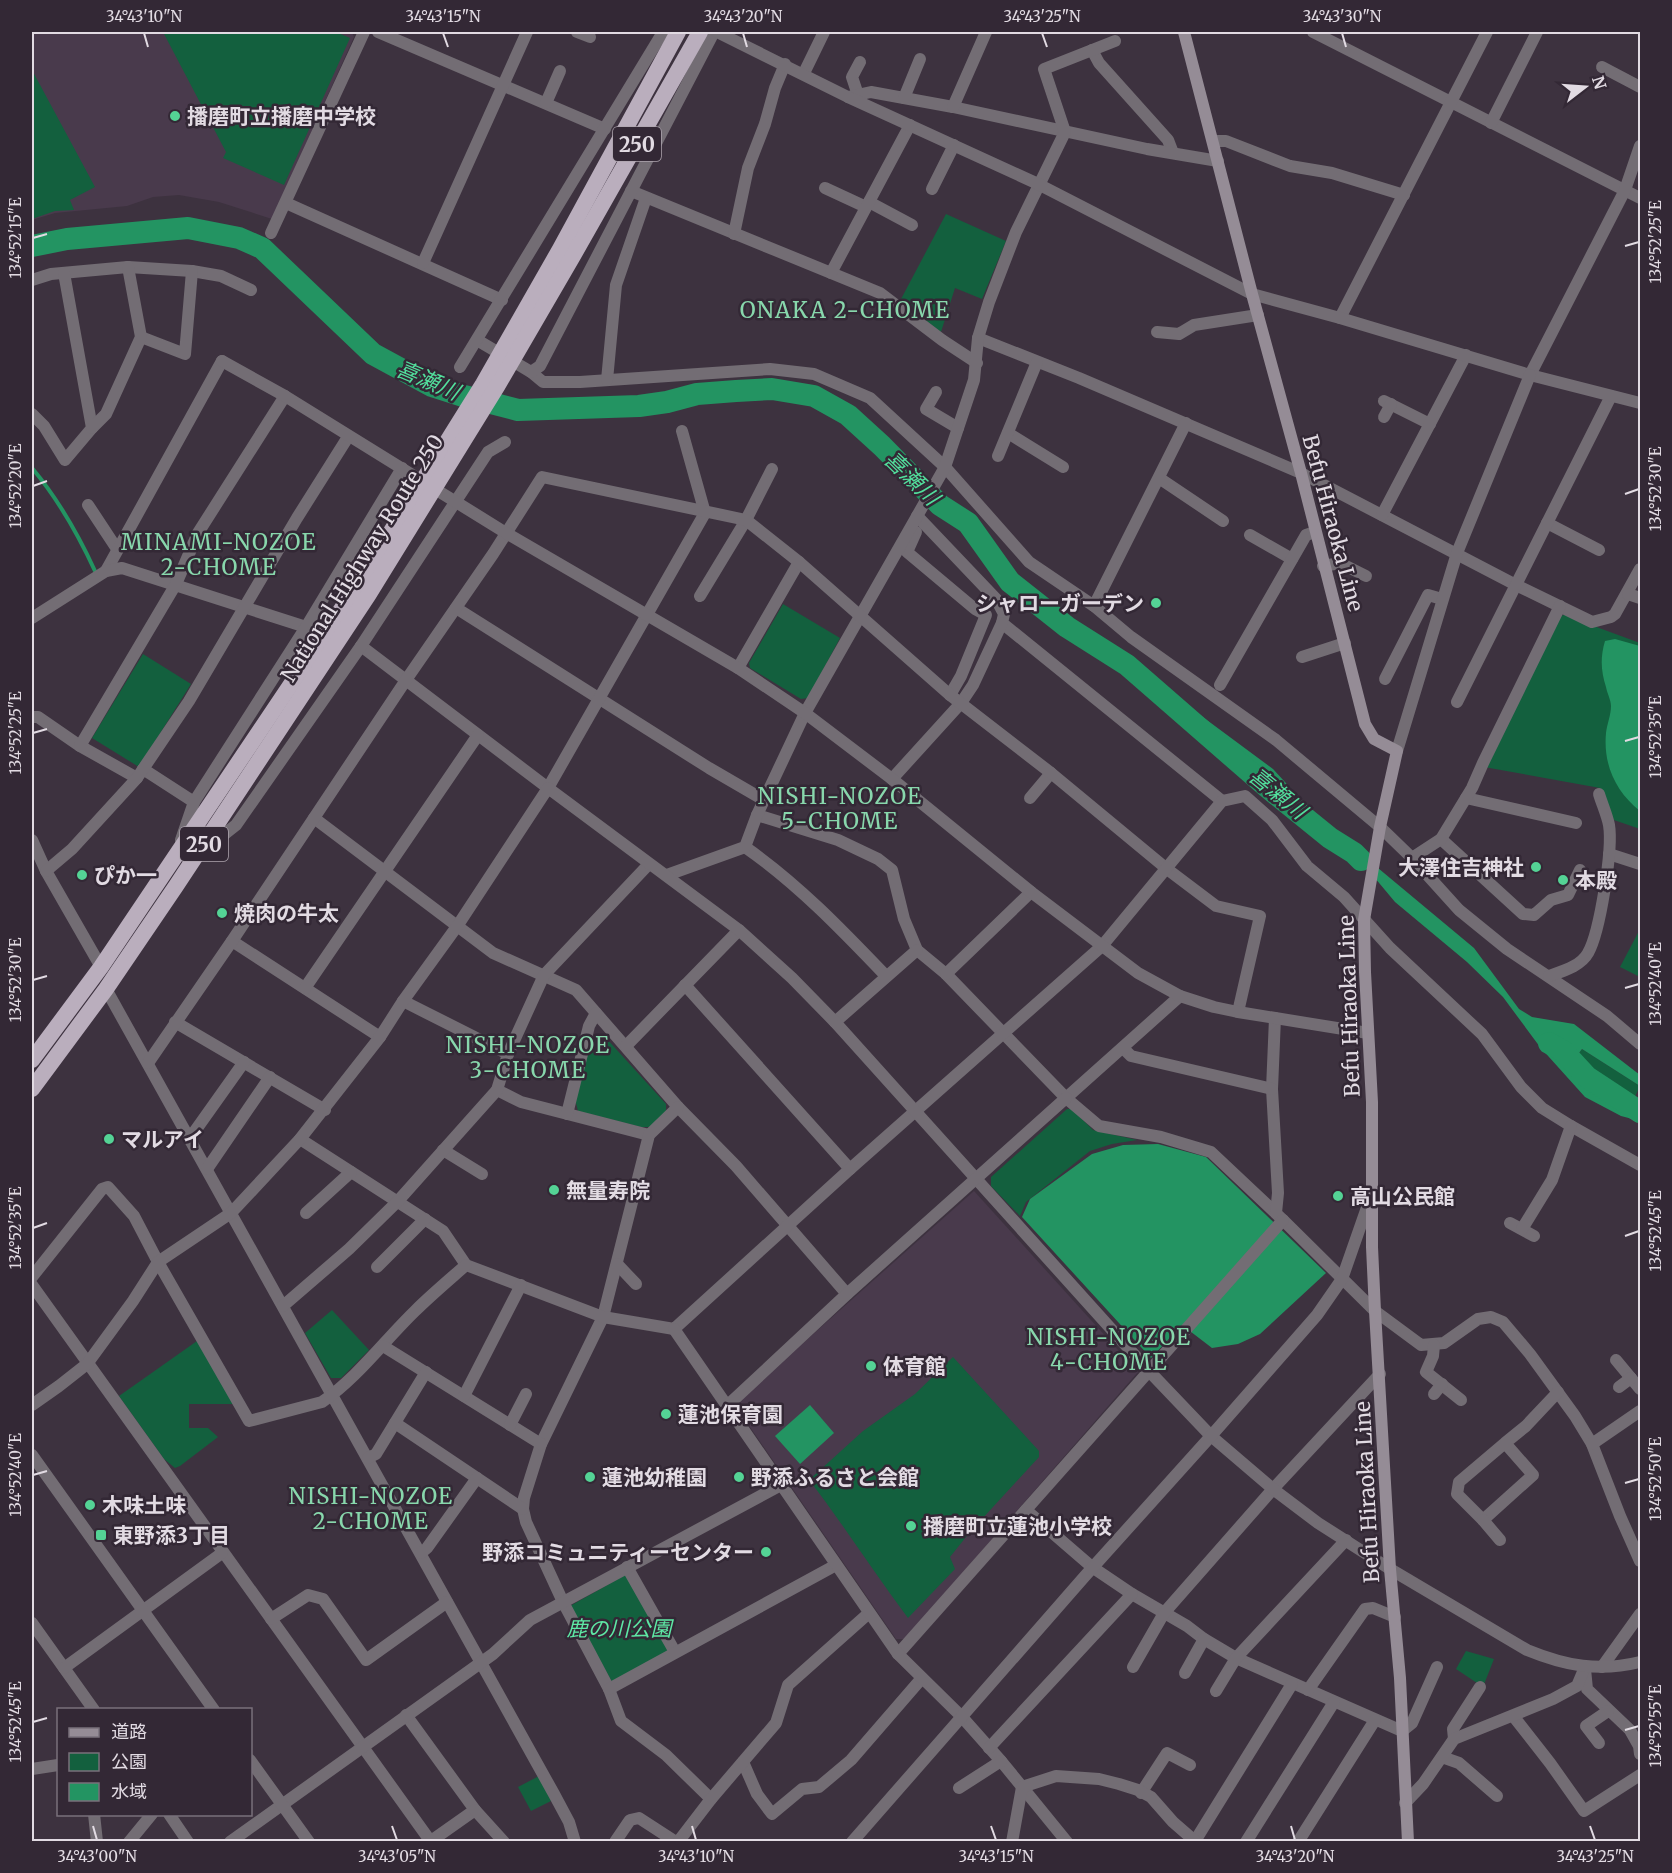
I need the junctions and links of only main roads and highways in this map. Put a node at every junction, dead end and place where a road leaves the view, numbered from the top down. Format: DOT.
graph roads {
  1 [pos="678,32"];
  2 [pos="700,32"];
  3 [pos="1184,32"];
  4 [pos="567,252"];
  5 [pos="363,590"];
  6 [pos="32,1060"];
  7 [pos="32,1089"];
  8 [pos="1408,1842"];
  1 -- 4 [label="highway, National Highway Route 250 / 250"];
  2 -- 4 [label="highway, National Highway Route 250 / 250"];
  3 -- 8 [label="main road, Befu Hiraoka Line"];
  4 -- 5 [label="highway, National Highway Route 250 / 250"];
  5 -- 6 [label="highway, National Highway Route 250 / 250"];
  5 -- 7 [label="highway, National Highway Route 250 / 250"];
}
